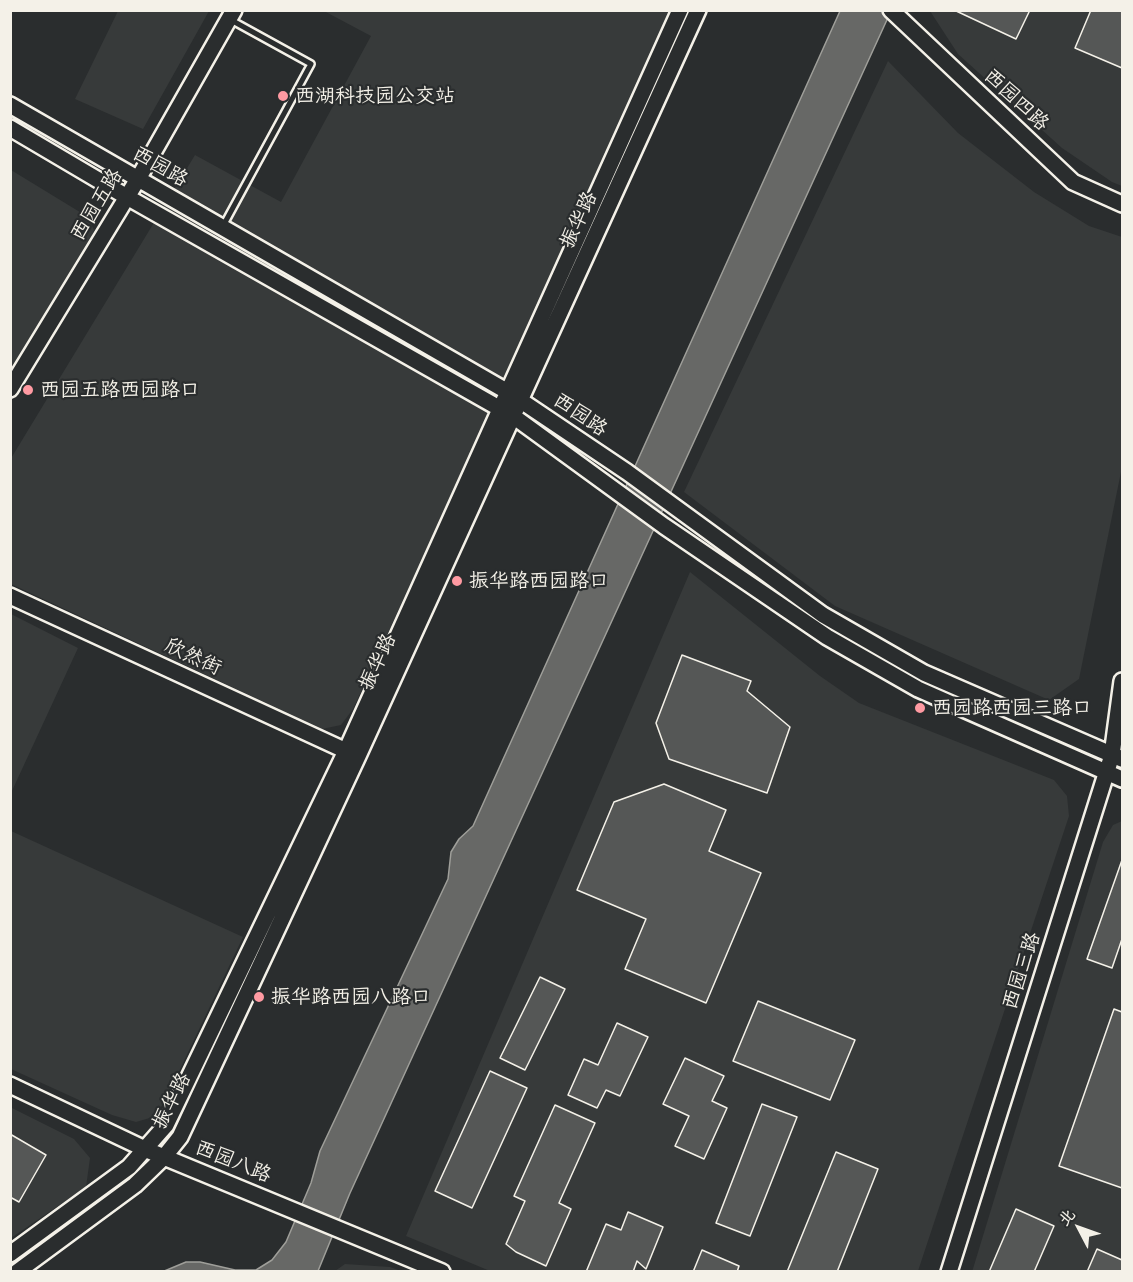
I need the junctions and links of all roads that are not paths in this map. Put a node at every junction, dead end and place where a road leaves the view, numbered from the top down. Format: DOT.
graph roads {
  1 [pos="680,10"];
  2 [pos="698,10"];
  3 [pos="891,10"];
  4 [pos="232,15"];
  5 [pos="10,105"];
  6 [pos="10,128"];
  7 [pos="138,179"];
  8 [pos="127,197"];
  9 [pos="1122,204"];
  10 [pos="222,227"];
  11 [pos="10,389"];
  12 [pos="514,396"];
  13 [pos="507,412"];
  14 [pos="10,597"];
  15 [pos="1122,681"];
  16 [pos="352,753"];
  17 [pos="1118,757"];
  18 [pos="1107,773"];
  19 [pos="1122,779"];
  20 [pos="10,1085"];
  21 [pos="147,1150"];
  22 [pos="164,1157"];
  23 [pos="10,1254"];
  24 [pos="439,1271"];
  25 [pos="17,1272"];
  26 [pos="949,1272"];
  1 -- 12 [label="main road, 振华路"];
  2 -- 12 [label="main road, 振华路"];
  3 -- 9 [label="main road, 西园四路"];
  4 -- 7 [label="main road, 西园五路"];
  4 -- 10 [label="lane"];
  5 -- 7 [label="main road, 西园路"];
  6 -- 8 [label="main road, 西园路"];
  7 -- 8 [label="main road, 西园五路"];
  7 -- 10 [label="main road, 西园路"];
  8 -- 11 [label="main road, 西园五路"];
  8 -- 13 [label="main road, 西园路"];
  10 -- 12 [label="main road, 西园路"];
  12 -- 13 [label="main road, 振华路"];
  12 -- 17 [label="main road, 西园路"];
  13 -- 16 [label="main road, 振华路"];
  13 -- 18 [label="main road, 西园路"];
  14 -- 16 [label="main road, 欣然街"];
  15 -- 17 [label="main road, 西园三路"];
  16 -- 21 [label="main road, 振华路"];
  16 -- 22 [label="main road, 振华路"];
  17 -- 18 [label="main road, 西园三路"];
  18 -- 19 [label="main road, 西园路"];
  18 -- 26 [label="main road, 西园三路"];
  20 -- 21 [label="main road, 西园八路"];
  21 -- 22 [label="main road, 西园八路"];
  21 -- 23 [label="main road, 振华路"];
  22 -- 24 [label="main road, 西园八路"];
  22 -- 25 [label="main road, 振华路"];
}
